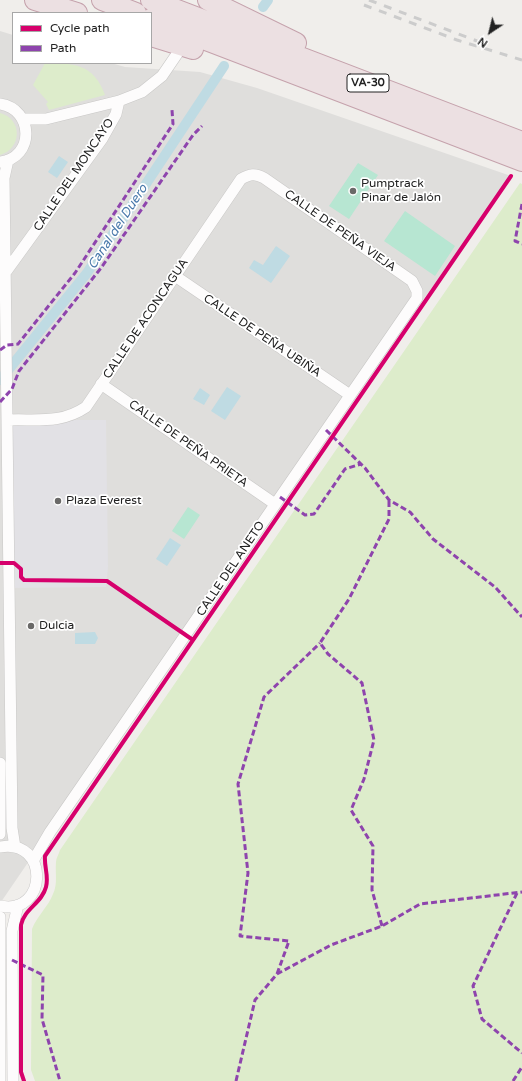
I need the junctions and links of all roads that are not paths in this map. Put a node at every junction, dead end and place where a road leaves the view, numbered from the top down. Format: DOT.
graph roads {
  1 [pos="35,0"];
  2 [pos="102,0"];
  3 [pos="151,0"];
  4 [pos="208,0"];
  5 [pos="74,12"];
  6 [pos="133,12"];
  7 [pos="152,19"];
  8 [pos="152,36"];
  9 [pos="177,54"];
  10 [pos="119,102"];
  11 [pos="0,104"];
  12 [pos="378,107"];
  13 [pos="448,114"];
  14 [pos="23,118"];
  15 [pos="46,119"];
  16 [pos="27,131"];
  17 [pos="522,142"];
  18 [pos="4,161"];
  19 [pos="522,161"];
  20 [pos="257,174"];
  21 [pos="5,243"];
  22 [pos="25,247"];
  23 [pos="5,273"];
  24 [pos="175,276"];
  25 [pos="417,291"];
  26 [pos="101,384"];
  27 [pos="350,396"];
  28 [pos="8,420"];
  29 [pos="275,504"];
  30 [pos="0,763"];
  31 [pos="0,834"];
  32 [pos="0,847"];
  33 [pos="15,847"];
  34 [pos="30,857"];
  35 [pos="18,905"];
  36 [pos="0,906"];
  37 [pos="0,917"];
  38 [pos="0,1080"];
  39 [pos="13,1081"];
  1 -- 5 [label="highway"];
  2 -- 6 [label="highway"];
  3 -- 13 [label="highway, VA-30"];
  4 -- 13 [label="highway"];
  7 -- 12 [label="highway, VA-30"];
  8 -- 12 [label="highway"];
  9 -- 10 [label="street"];
  10 -- 15 [label="street"];
  10 -- 22 [label="street, CALLE DEL MONCAYO"];
  11 -- 14 [label="street"];
  12 -- 19 [label="highway, VA-30"];
  13 -- 17 [label="highway, VA-30"];
  14 -- 15 [label="street"];
  14 -- 16 [label="street"];
  15 -- 16 [label="street"];
  16 -- 18 [label="street"];
  18 -- 21 [label="street"];
  20 -- 24 [label="street, CALLE DE ACONCAGUA"];
  20 -- 25 [label="street, CALLE DE PEÑA VIEJA"];
  21 -- 22 [label="street"];
  21 -- 23 [label="street"];
  22 -- 23 [label="street, CALLE DEL MONCAYO"];
  23 -- 28 [label="street"];
  24 -- 26 [label="street, CALLE DE ACONCAGUA"];
  24 -- 27 [label="street, CALLE DE PEÑA UBIÑA"];
  25 -- 27 [label="street, CALLE DEL ANETO"];
  26 -- 28 [label="street, CALLE DE ACONCAGUA"];
  26 -- 29 [label="street, CALLE DE PEÑA PRIETA"];
  27 -- 29 [label="street, CALLE DEL ANETO"];
  28 -- 33 [label="street"];
  29 -- 34 [label="street, CALLE DEL ANETO"];
  30 -- 31 [label="street"];
  32 -- 33 [label="street"];
  33 -- 34 [label="street"];
  34 -- 35 [label="street"];
  35 -- 36 [label="street"];
  35 -- 39 [label="street"];
  37 -- 38 [label="street"];
}
